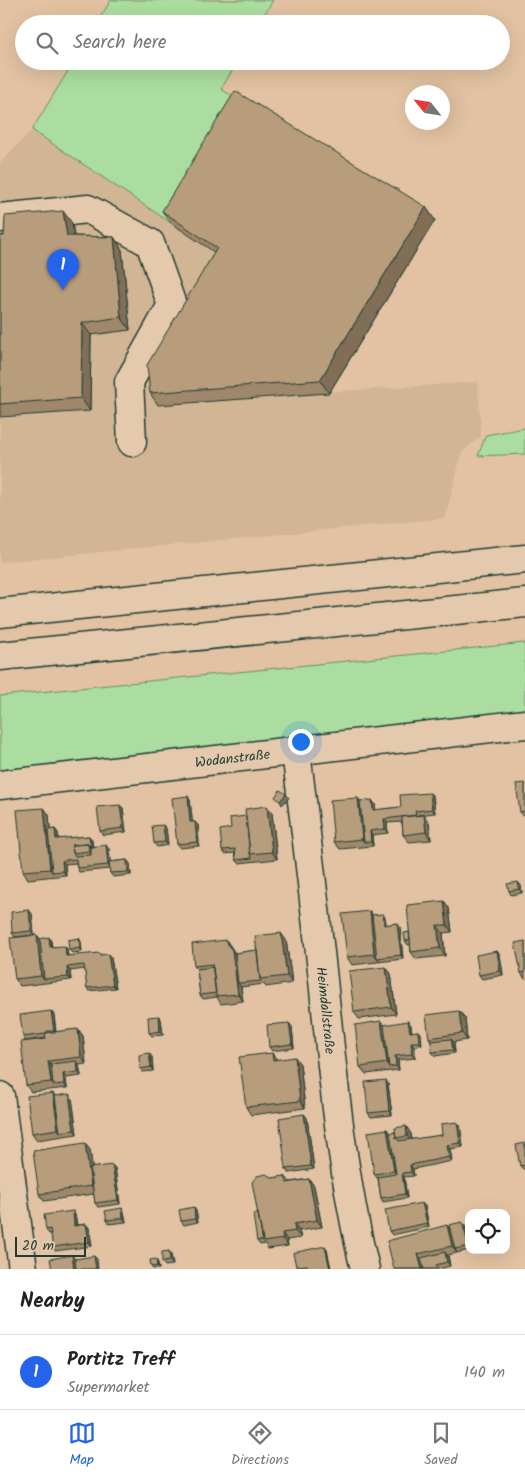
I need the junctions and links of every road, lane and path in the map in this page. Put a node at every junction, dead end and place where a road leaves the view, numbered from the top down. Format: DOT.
graph roads {
  1 [pos="0,218"];
  2 [pos="132,442"];
  3 [pos="525,559"];
  4 [pos="525,603"];
  5 [pos="0,613"];
  6 [pos="0,656"];
  7 [pos="525,724"];
  8 [pos="296,751"];
  9 [pos="0,785"];
  10 [pos="0,1096"];
  11 [pos="22,1269"];
  12 [pos="365,1269"];
  1 -- 2 [label="main road"];
  3 -- 5 [label="main road"];
  4 -- 6 [label="main road"];
  7 -- 8 [label="main road, Wodanstraße"];
  8 -- 9 [label="main road, Wodanstraße"];
  8 -- 12 [label="main road, Heimdallstraße"];
  10 -- 11 [label="main road"];
}
